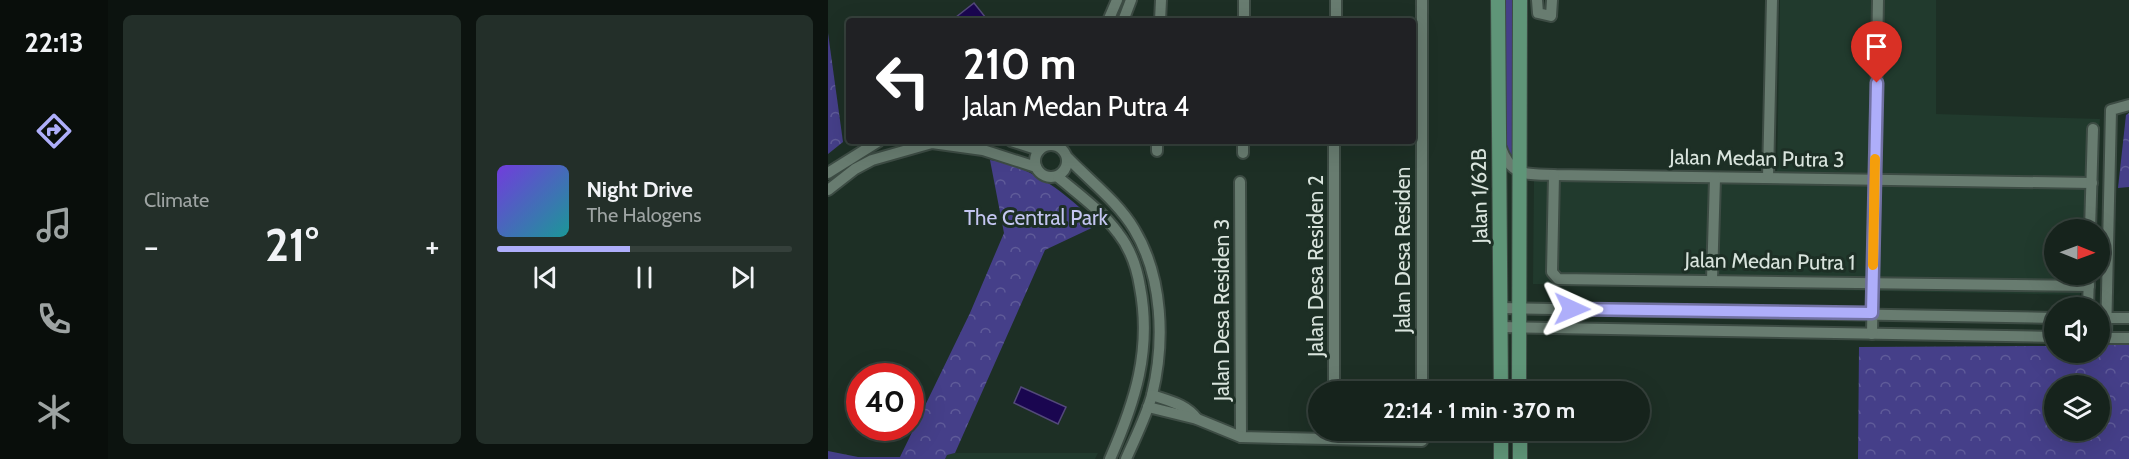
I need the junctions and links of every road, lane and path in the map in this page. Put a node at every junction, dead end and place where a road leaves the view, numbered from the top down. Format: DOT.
graph roads {
  1 [pos="1117,0"];
  2 [pos="1131,0"];
  3 [pos="1161,0"];
  4 [pos="1244,0"];
  5 [pos="1336,0"];
  6 [pos="1422,0"];
  7 [pos="1498,0"];
  8 [pos="1520,0"];
  9 [pos="1537,0"];
  10 [pos="1552,0"];
  11 [pos="1772,0"];
  12 [pos="1878,0"];
  13 [pos="1109,18"];
  14 [pos="1125,18"];
  15 [pos="1160,18"];
  16 [pos="1244,18"];
  17 [pos="1336,18"];
  18 [pos="2129,105"];
  19 [pos="2093,129"];
  20 [pos="874,144"];
  21 [pos="928,144"];
  22 [pos="939,144"];
  23 [pos="1020,144"];
  24 [pos="1054,144"];
  25 [pos="1057,144"];
  26 [pos="1071,144"];
  27 [pos="1243,144"];
  28 [pos="1334,144"];
  29 [pos="1499,145"];
  30 [pos="1039,150"];
  31 [pos="1243,153"];
  32 [pos="1067,156"];
  33 [pos="1036,167"];
  34 [pos="828,173"];
  35 [pos="1519,173"];
  36 [pos="1554,175"];
  37 [pos="1058,177"];
  38 [pos="1768,177"];
  39 [pos="1715,178"];
  40 [pos="1875,179"];
  41 [pos="1240,182"];
  42 [pos="2092,183"];
  43 [pos="828,190"];
  44 [pos="2090,219"];
  45 [pos="1712,280"];
  46 [pos="1873,282"];
  47 [pos="2089,286"];
  48 [pos="2088,297"];
  49 [pos="2104,297"];
  50 [pos="1502,308"];
  51 [pos="1519,308"];
  52 [pos="1872,313"];
  53 [pos="2044,318"];
  54 [pos="2110,318"];
  55 [pos="2129,318"];
  56 [pos="1501,327"];
  57 [pos="1518,327"];
  58 [pos="1872,334"];
  59 [pos="2044,337"];
  60 [pos="2110,338"];
  61 [pos="2129,339"];
  62 [pos="1334,381"];
  63 [pos="1422,381"];
  64 [pos="1501,381"];
  65 [pos="1519,381"];
  66 [pos="1152,395"];
  67 [pos="1148,407"];
  68 [pos="1197,420"];
  69 [pos="1308,436"];
  70 [pos="1241,437"];
  71 [pos="1501,441"];
  72 [pos="1520,441"];
  73 [pos="1110,459"];
  74 [pos="1126,459"];
  75 [pos="1501,459"];
  76 [pos="1520,459"];
  1 -- 13 [label="street"];
  2 -- 14 [label="street"];
  3 -- 15 [label="street"];
  4 -- 16 [label="street"];
  5 -- 17 [label="street"];
  6 -- 63 [label="street, Jalan Desa Residen"];
  7 -- 29 [label="main road, Jalan 1/62B"];
  8 -- 35 [label="main road, Jalan 1/62B"];
  9 -- 10 [label="street"];
  11 -- 38 [label="street"];
  12 -- 40 [label="street"];
  18 -- 49 [label="street"];
  19 -- 42 [label="street"];
  20 -- 34 [label="street"];
  21 -- 43 [label="street"];
  22 -- 33 [label="street"];
  23 -- 30 [label="street"];
  24 -- 30 [label="street"];
  25 -- 32 [label="street"];
  26 -- 32 [label="street"];
  27 -- 31 [label="street"];
  28 -- 62 [label="street, Jalan Desa Residen 2"];
  29 -- 35 [label="street"];
  29 -- 50 [label="main road, Jalan 1/62B"];
  30 -- 33 [label="street"];
  32 -- 37 [label="street"];
  32 -- 66 [label="street"];
  33 -- 37 [label="street"];
  35 -- 36 [label="street, Jalan Medan Putra 3"];
  35 -- 51 [label="main road, Jalan 1/62B"];
  36 -- 39 [label="street, Jalan Medan Putra 3"];
  36 -- 45 [label="street, Jalan Medan Putra 1"];
  37 -- 73 [label="street"];
  38 -- 39 [label="street, Jalan Medan Putra 3"];
  38 -- 40 [label="street, Jalan Medan Putra 3"];
  39 -- 45 [label="street"];
  40 -- 42 [label="street, Jalan Medan Putra 3"];
  40 -- 46 [label="street"];
  41 -- 70 [label="street, Jalan Desa Residen 3"];
  42 -- 44 [label="street"];
  45 -- 46 [label="street, Jalan Medan Putra 1"];
  46 -- 47 [label="street, Jalan Medan Putra 1"];
  46 -- 52 [label="street"];
  47 -- 48 [label="street"];
  50 -- 51 [label="street"];
  50 -- 56 [label="main road, Jalan 1/62B"];
  51 -- 52 [label="street"];
  51 -- 57 [label="main road, Jalan 1/62B"];
  52 -- 53 [label="street"];
  52 -- 58 [label="street"];
  54 -- 55 [label="street"];
  56 -- 57 [label="street"];
  56 -- 64 [label="main road, Jalan 1/62B"];
  57 -- 58 [label="street"];
  57 -- 65 [label="main road, Jalan 1/62B"];
  58 -- 59 [label="street"];
  60 -- 61 [label="street"];
  66 -- 67 [label="street"];
  66 -- 68 [label="street"];
  67 -- 68 [label="street"];
  67 -- 74 [label="street"];
  68 -- 70 [label="street"];
  69 -- 70 [label="street"];
  71 -- 75 [label="main road"];
  72 -- 76 [label="main road"];
}
